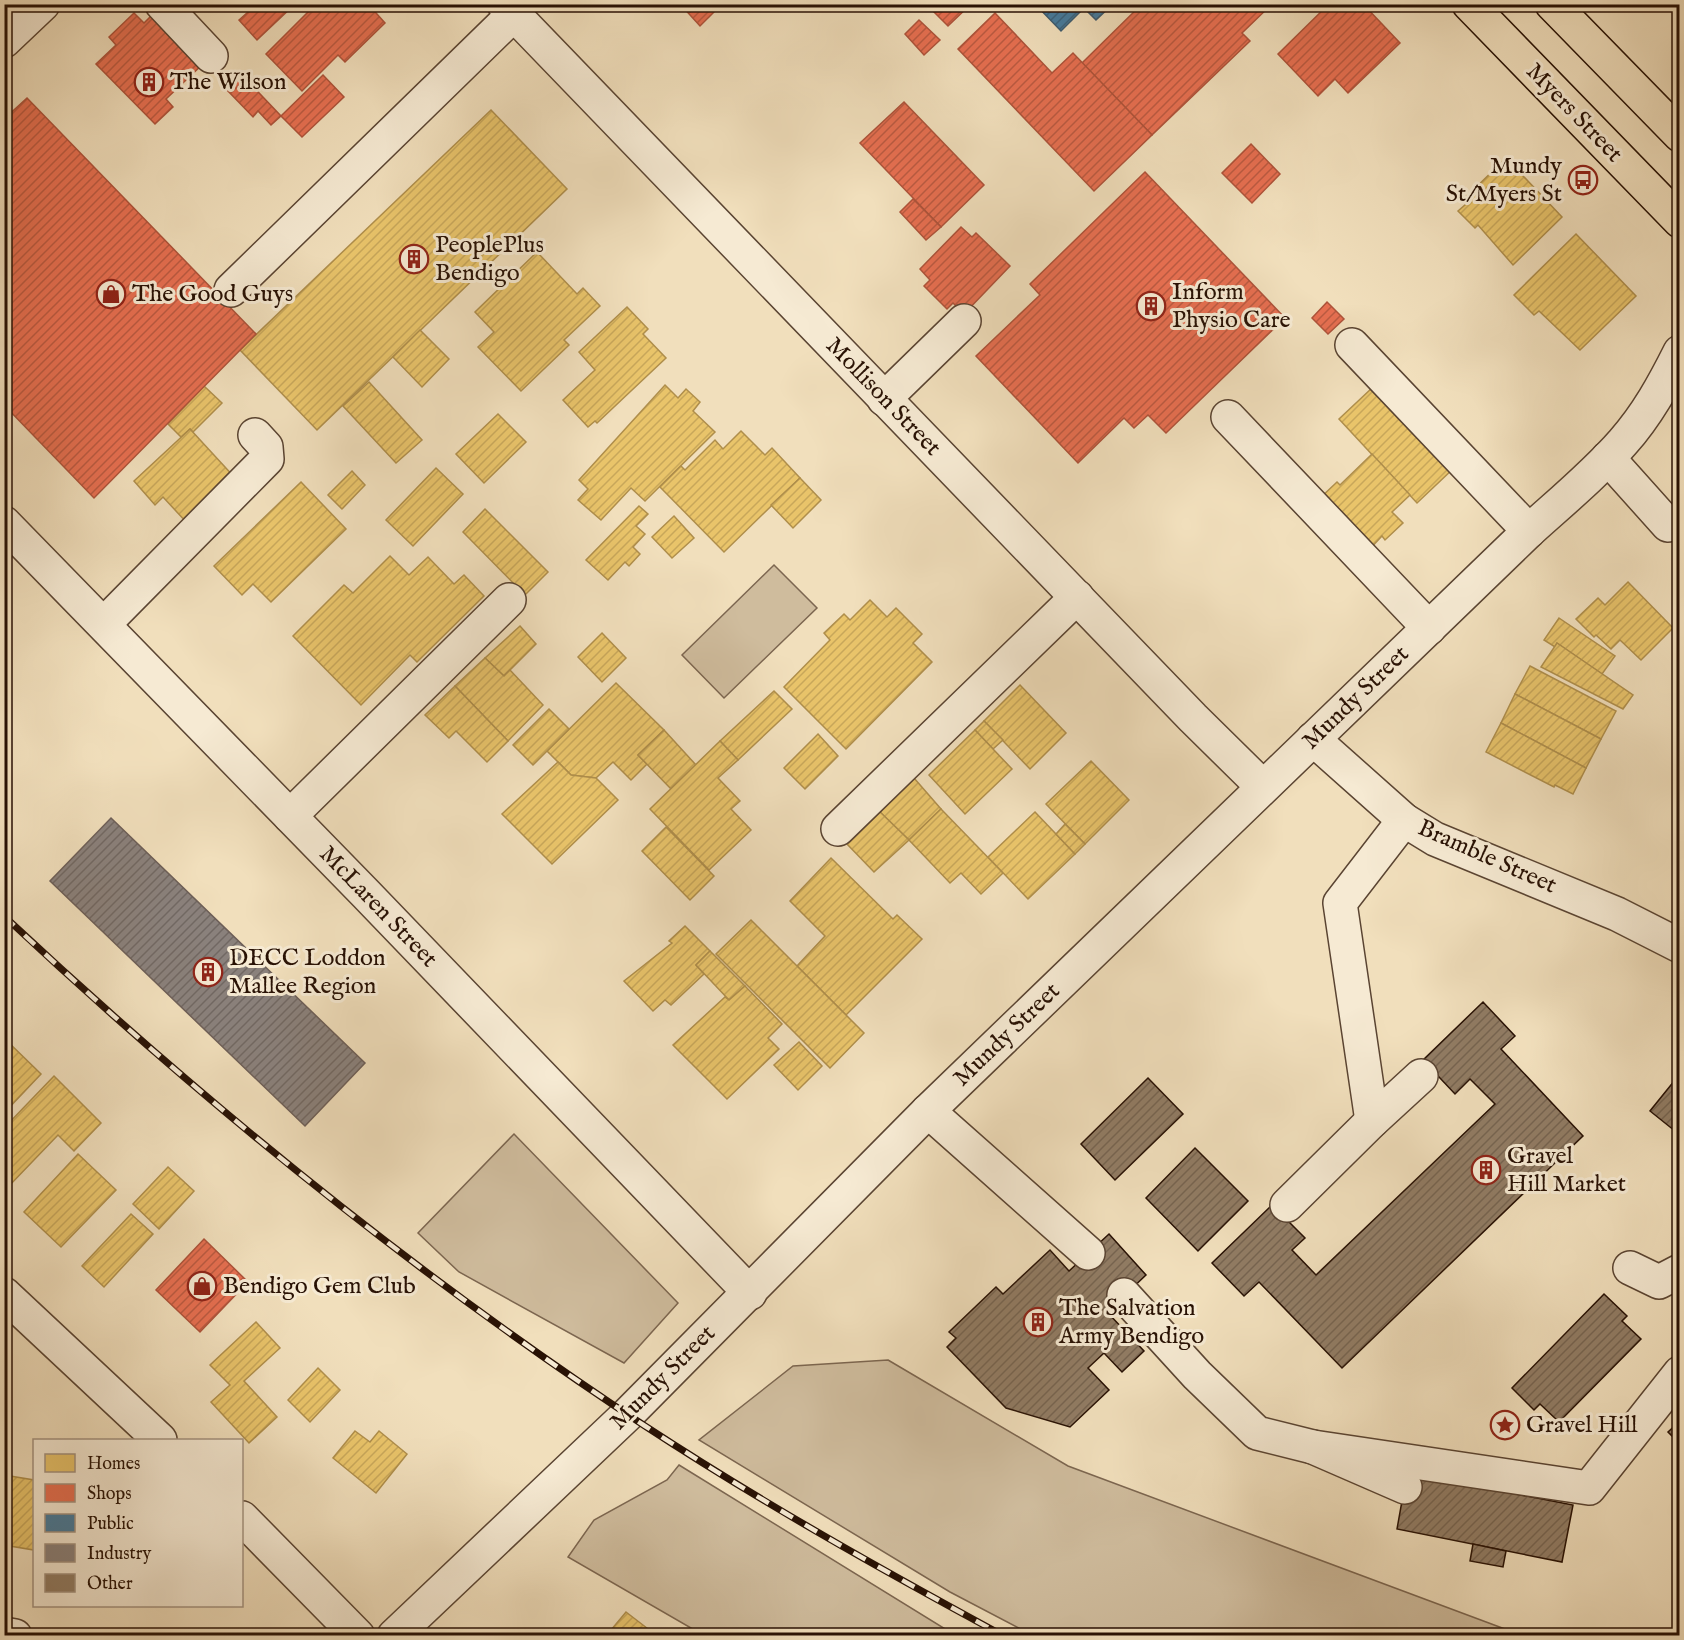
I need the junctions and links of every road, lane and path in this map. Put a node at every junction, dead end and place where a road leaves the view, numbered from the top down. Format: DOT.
graph roads {
  1 [pos="42,4"];
  2 [pos="162,4"];
  3 [pos="1469,4"];
  4 [pos="1552,4"];
  5 [pos="509,9"];
  6 [pos="4,41"];
  7 [pos="211,56"];
  8 [pos="1680,135"];
  9 [pos="1680,221"];
  10 [pos="231,290"];
  11 [pos="964,321"];
  12 [pos="1352,345"];
  13 [pos="1680,352"];
  14 [pos="884,399"];
  15 [pos="1680,399"];
  16 [pos="1228,417"];
  17 [pos="255,435"];
  18 [pos="1617,449"];
  19 [pos="4,523"];
  20 [pos="1668,525"];
  21 [pos="1529,531"];
  22 [pos="1077,597"];
  23 [pos="509,600"];
  24 [pos="104,624"];
  25 [pos="1428,628"];
  26 [pos="1313,739"];
  27 [pos="1263,787"];
  28 [pos="290,816"];
  29 [pos="1404,820"];
  30 [pos="838,829"];
  31 [pos="1680,946"];
  32 [pos="1421,1076"];
  33 [pos="928,1111"];
  34 [pos="1372,1121"];
  35 [pos="1287,1205"];
  36 [pos="1088,1253"];
  37 [pos="1630,1268"];
  38 [pos="1680,1271"];
  39 [pos="750,1293"];
  40 [pos="4,1294"];
  41 [pos="1124,1295"];
  42 [pos="1680,1373"];
  43 [pos="159,1439"];
  44 [pos="1313,1447"];
  45 [pos="1405,1487"];
  46 [pos="243,1519"];
  47 [pos="4,1634"];
  48 [pos="15,1635"];
  49 [pos="358,1635"];
  50 [pos="394,1635"];
  1 -- 6 [label="street"];
  2 -- 7 [label="street"];
  3 -- 9 [label="main road, Myers Street"];
  4 -- 8 [label="main road"];
  5 -- 10 [label="street"];
  5 -- 14 [label="street, Mollison Street"];
  11 -- 14 [label="street"];
  12 -- 21 [label="street"];
  13 -- 18 [label="street, Mundy Street"];
  14 -- 22 [label="street, Mollison Street"];
  15 -- 18 [label="street, Mundy Street"];
  16 -- 25 [label="street"];
  17 -- 24 [label="street"];
  18 -- 20 [label="street"];
  18 -- 21 [label="street, Mundy Street"];
  19 -- 24 [label="street, McLaren Street"];
  21 -- 25 [label="street, Mundy Street"];
  22 -- 27 [label="street, Mollison Street"];
  22 -- 30 [label="street"];
  23 -- 28 [label="street"];
  24 -- 28 [label="street, McLaren Street"];
  25 -- 26 [label="street, Mundy Street"];
  26 -- 27 [label="street, Mundy Street"];
  26 -- 29 [label="street, Bramble Street"];
  27 -- 33 [label="street, Mundy Street"];
  28 -- 39 [label="street, McLaren Street"];
  29 -- 31 [label="street, Bramble Street"];
  29 -- 34 [label="street"];
  32 -- 34 [label="street"];
  33 -- 36 [label="street"];
  33 -- 39 [label="street, Mundy Street"];
  34 -- 35 [label="street"];
  37 -- 38 [label="street"];
  39 -- 50 [label="street, Mundy Street"];
  40 -- 43 [label="street"];
  41 -- 44 [label="street"];
  42 -- 44 [label="street"];
  44 -- 45 [label="street"];
  46 -- 49 [label="street"];
  47 -- 48 [label="street"];
}
